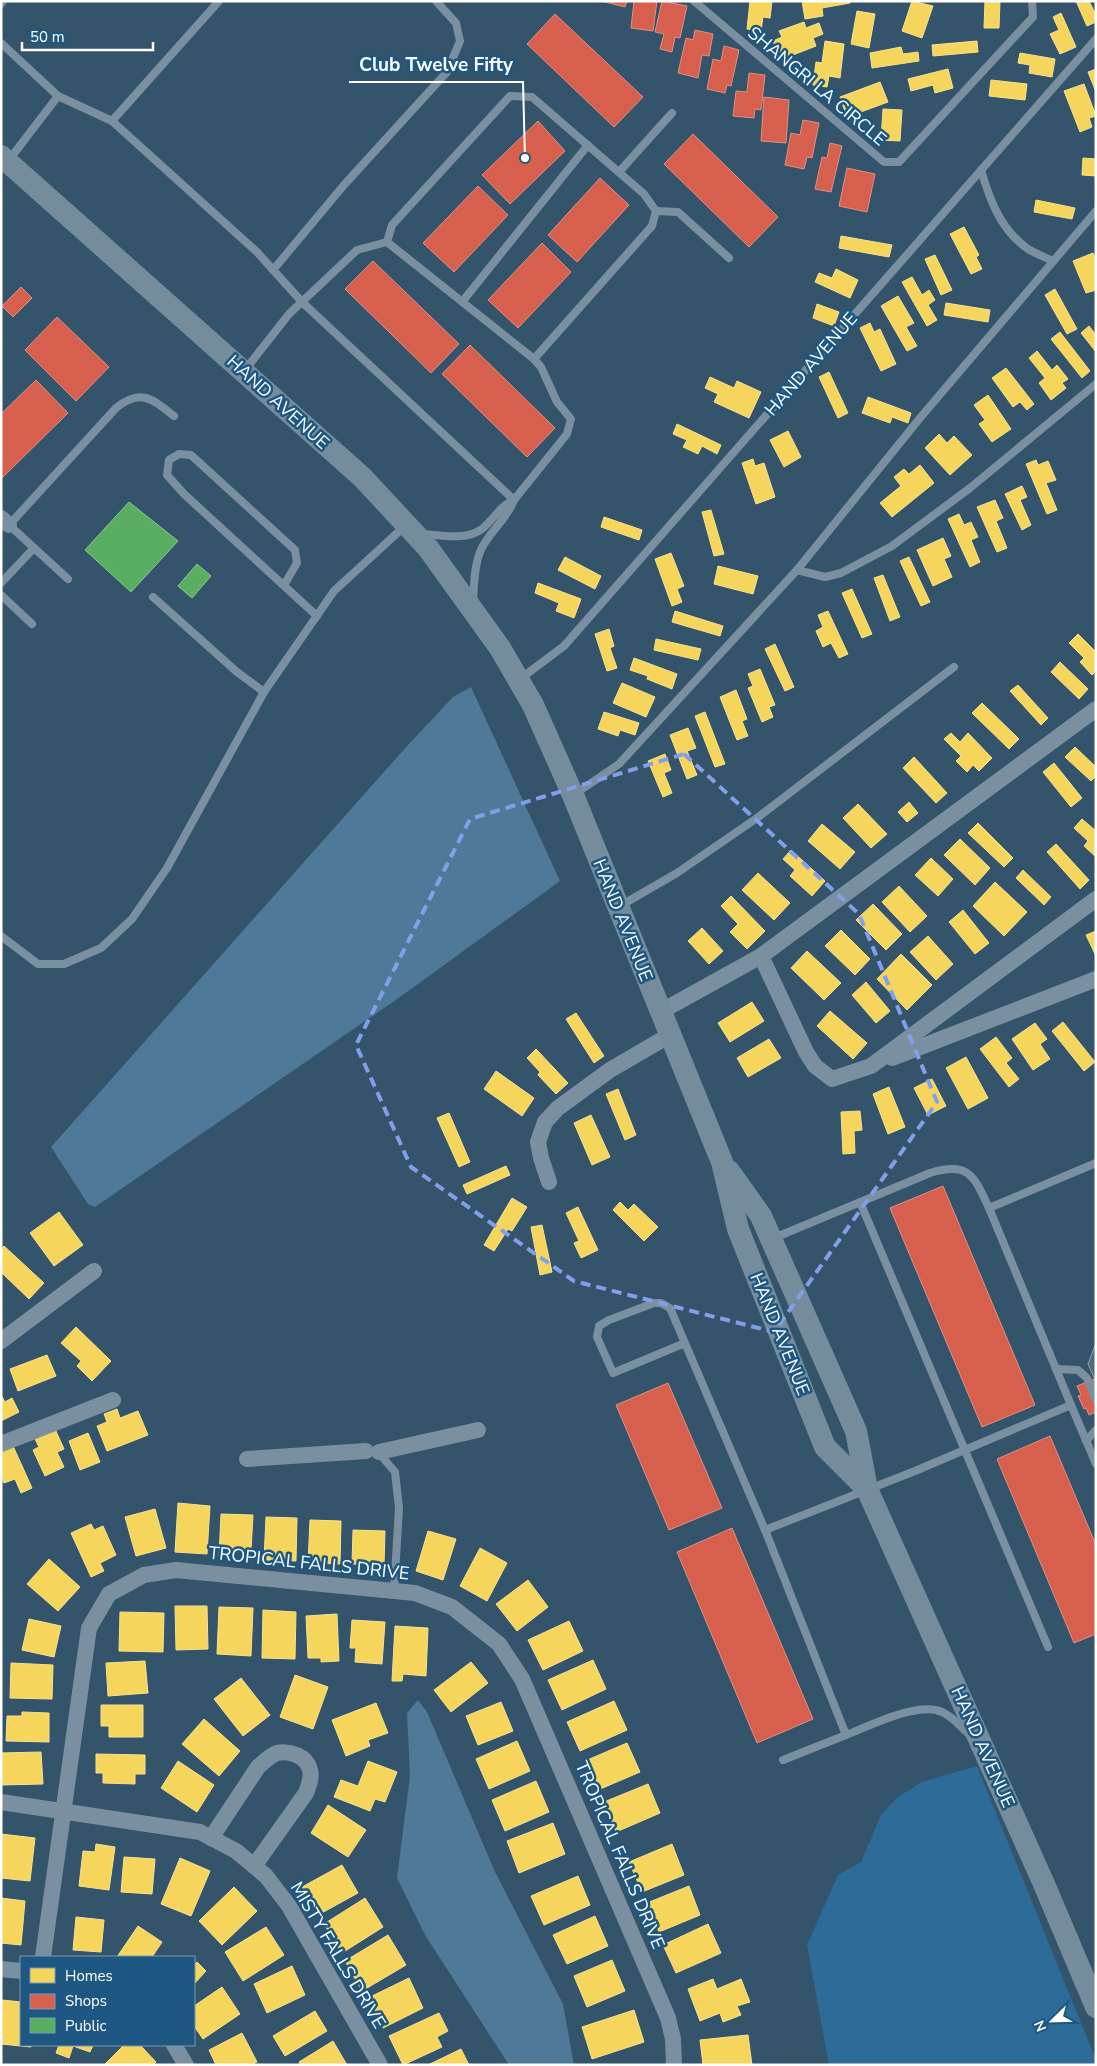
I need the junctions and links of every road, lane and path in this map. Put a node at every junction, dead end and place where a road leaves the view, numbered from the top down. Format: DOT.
graph roads {
  1 [pos="218,1"];
  2 [pos="436,1"];
  3 [pos="694,1"];
  4 [pos="1032,1"];
  5 [pos="1096,39"];
  6 [pos="1,43"];
  7 [pos="58,96"];
  8 [pos="672,113"];
  9 [pos="112,121"];
  10 [pos="588,145"];
  11 [pos="4,159"];
  12 [pos="981,170"];
  13 [pos="619,172"];
  14 [pos="656,211"];
  15 [pos="1096,211"];
  16 [pos="386,242"];
  17 [pos="729,258"];
  18 [pos="1053,261"];
  19 [pos="273,270"];
  20 [pos="302,302"];
  21 [pos="462,302"];
  22 [pos="534,359"];
  23 [pos="244,372"];
  24 [pos="1096,384"];
  25 [pos="174,416"];
  26 [pos="514,500"];
  27 [pos="5,521"];
  28 [pos="410,529"];
  29 [pos="34,548"];
  30 [pos="797,570"];
  31 [pos="68,579"];
  32 [pos="1,583"];
  33 [pos="284,585"];
  34 [pos="1,595"];
  35 [pos="153,597"];
  36 [pos="472,609"];
  37 [pos="316,616"];
  38 [pos="32,624"];
  39 [pos="954,667"];
  40 [pos="519,681"];
  41 [pos="264,692"];
  42 [pos="1096,709"];
  43 [pos="573,795"];
  44 [pos="1096,899"];
  45 [pos="618,907"];
  46 [pos="1,936"];
  47 [pos="761,956"];
  48 [pos="1096,979"];
  49 [pos="660,1012"];
  50 [pos="670,1035"];
  51 [pos="871,1066"];
  52 [pos="722,1162"];
  53 [pos="1096,1163"];
  54 [pos="549,1182"];
  55 [pos="860,1202"];
  56 [pos="989,1208"];
  57 [pos="771,1239"];
  58 [pos="94,1271"];
  59 [pos="1,1341"];
  60 [pos="685,1343"];
  61 [pos="1056,1369"];
  62 [pos="113,1400"];
  63 [pos="1096,1400"];
  64 [pos="1071,1405"];
  65 [pos="478,1430"];
  66 [pos="1096,1430"];
  67 [pos="1086,1441"];
  68 [pos="1,1444"];
  69 [pos="965,1449"];
  70 [pos="372,1451"];
  71 [pos="247,1459"];
  72 [pos="1096,1464"];
  73 [pos="867,1489"];
  74 [pos="765,1530"];
  75 [pos="394,1591"];
  76 [pos="1048,1647"];
  77 [pos="846,1734"];
  78 [pos="983,1748"];
  79 [pos="783,1760"];
  80 [pos="1,1802"];
  81 [pos="62,1810"];
  82 [pos="211,1838"];
  83 [pos="254,1866"];
  84 [pos="43,1956"];
  85 [pos="1,1969"];
  86 [pos="20,1972"];
  87 [pos="1096,2007"];
  88 [pos="175,2046"];
  89 [pos="186,2065"];
  90 [pos="380,2065"];
  91 [pos="674,2065"];
  1 -- 9 [label="lane"];
  2 -- 19 [label="lane"];
  3 -- 4 [label="lane, SHANGRI LA CIRCLE"];
  5 -- 12 [label="lane, HAND AVENUE"];
  6 -- 7 [label="lane"];
  7 -- 9 [label="lane"];
  7 -- 11 [label="lane"];
  8 -- 13 [label="lane"];
  9 -- 19 [label="lane"];
  10 -- 13 [label="lane"];
  10 -- 16 [label="lane"];
  10 -- 21 [label="lane"];
  11 -- 23 [label="street, HAND AVENUE"];
  12 -- 18 [label="lane"];
  12 -- 40 [label="lane, HAND AVENUE"];
  13 -- 14 [label="lane"];
  14 -- 17 [label="lane"];
  14 -- 22 [label="lane"];
  15 -- 18 [label="lane"];
  16 -- 20 [label="lane"];
  16 -- 21 [label="lane"];
  18 -- 30 [label="lane"];
  19 -- 20 [label="lane"];
  20 -- 23 [label="lane"];
  20 -- 26 [label="lane"];
  21 -- 22 [label="lane"];
  22 -- 26 [label="lane"];
  23 -- 28 [label="street, HAND AVENUE"];
  24 -- 30 [label="lane"];
  25 -- 27 [label="lane"];
  26 -- 28 [label="lane"];
  26 -- 36 [label="lane"];
  27 -- 29 [label="lane"];
  28 -- 36 [label="street, HAND AVENUE"];
  28 -- 37 [label="lane"];
  29 -- 31 [label="lane"];
  29 -- 32 [label="lane"];
  30 -- 43 [label="lane"];
  33 -- 33 [label="lane"];
  33 -- 37 [label="lane"];
  34 -- 38 [label="lane"];
  35 -- 41 [label="lane"];
  36 -- 40 [label="street, HAND AVENUE"];
  37 -- 41 [label="lane"];
  39 -- 45 [label="lane"];
  40 -- 43 [label="street, HAND AVENUE"];
  41 -- 46 [label="lane"];
  42 -- 47 [label="street"];
  43 -- 45 [label="street, HAND AVENUE"];
  44 -- 51 [label="street"];
  45 -- 49 [label="street, HAND AVENUE"];
  47 -- 49 [label="street"];
  47 -- 51 [label="street"];
  48 -- 51 [label="street"];
  49 -- 50 [label="street, HAND AVENUE"];
  50 -- 52 [label="street, HAND AVENUE"];
  50 -- 54 [label="street"];
  52 -- 57 [label="street, HAND AVENUE"];
  52 -- 73 [label="street, HAND AVENUE"];
  53 -- 56 [label="lane"];
  55 -- 56 [label="lane"];
  55 -- 57 [label="lane"];
  55 -- 69 [label="lane"];
  56 -- 61 [label="lane"];
  57 -- 73 [label="street, HAND AVENUE"];
  58 -- 59 [label="street"];
  60 -- 60 [label="lane"];
  60 -- 74 [label="lane"];
  61 -- 63 [label="lane"];
  61 -- 64 [label="lane"];
  62 -- 68 [label="street"];
  64 -- 67 [label="lane"];
  64 -- 69 [label="lane"];
  65 -- 70 [label="street"];
  66 -- 67 [label="lane"];
  67 -- 72 [label="lane"];
  69 -- 73 [label="lane"];
  69 -- 76 [label="lane"];
  70 -- 71 [label="street"];
  70 -- 75 [label="lane"];
  73 -- 74 [label="lane"];
  73 -- 78 [label="street, HAND AVENUE"];
  74 -- 77 [label="lane"];
  75 -- 81 [label="street, TROPICAL FALLS DRIVE"];
  75 -- 91 [label="street, TROPICAL FALLS DRIVE"];
  77 -- 78 [label="lane"];
  77 -- 79 [label="lane"];
  78 -- 87 [label="street, HAND AVENUE"];
  80 -- 81 [label="street, MISTY FALLS DRIVE"];
  81 -- 82 [label="street, MISTY FALLS DRIVE"];
  81 -- 84 [label="street, TROPICAL FALLS DRIVE"];
  82 -- 83 [label="street, MISTY FALLS DRIVE"];
  82 -- 83 [label="street"];
  83 -- 90 [label="street, MISTY FALLS DRIVE"];
  85 -- 86 [label="street"];
  88 -- 89 [label="street"];
}
